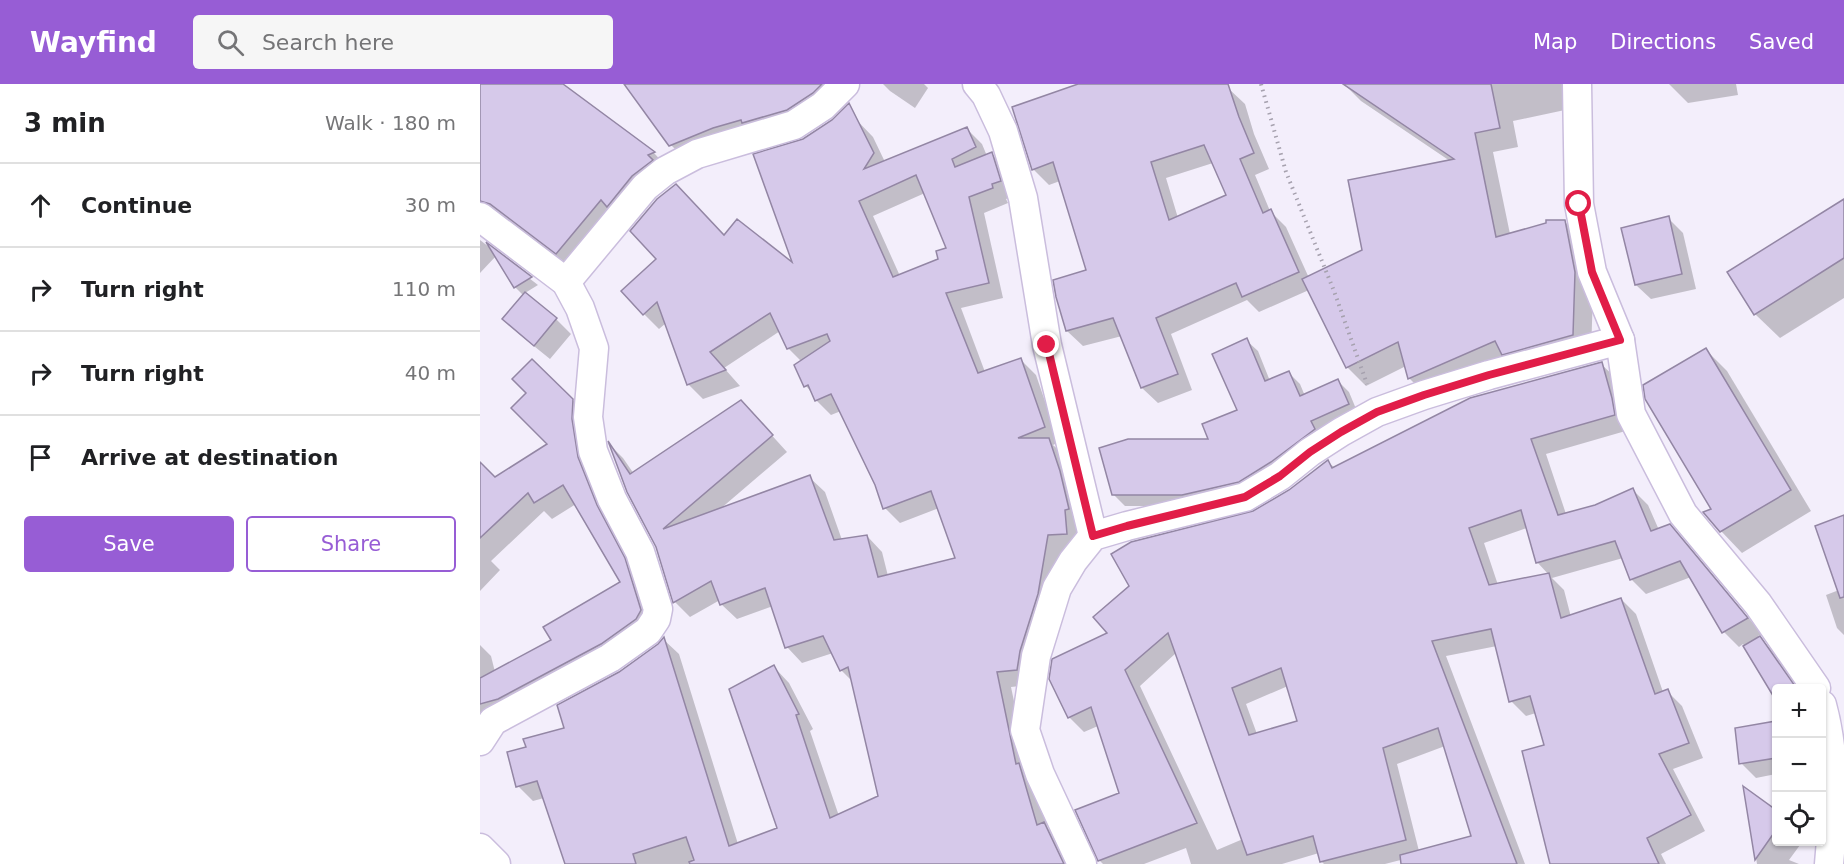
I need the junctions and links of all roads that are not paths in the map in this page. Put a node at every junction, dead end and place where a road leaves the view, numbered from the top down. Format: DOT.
graph roads {
  1 [pos="845,84"];
  2 [pos="977,84"];
  3 [pos="1577,84"];
  4 [pos="480,217"];
  5 [pos="566,282"];
  6 [pos="1620,340"];
  7 [pos="1093,536"];
  8 [pos="1812,684"];
  9 [pos="1826,721"];
  10 [pos="480,741"];
  11 [pos="480,848"];
  12 [pos="496,864"];
  13 [pos="1082,864"];
  14 [pos="1829,864"];
  1 -- 5 [label="street"];
  2 -- 7 [label="street"];
  3 -- 6 [label="street"];
  4 -- 5 [label="street"];
  5 -- 10 [label="street"];
  6 -- 7 [label="street"];
  6 -- 8 [label="street"];
  7 -- 13 [label="street"];
  9 -- 14 [label="street"];
  11 -- 12 [label="street"];
}
